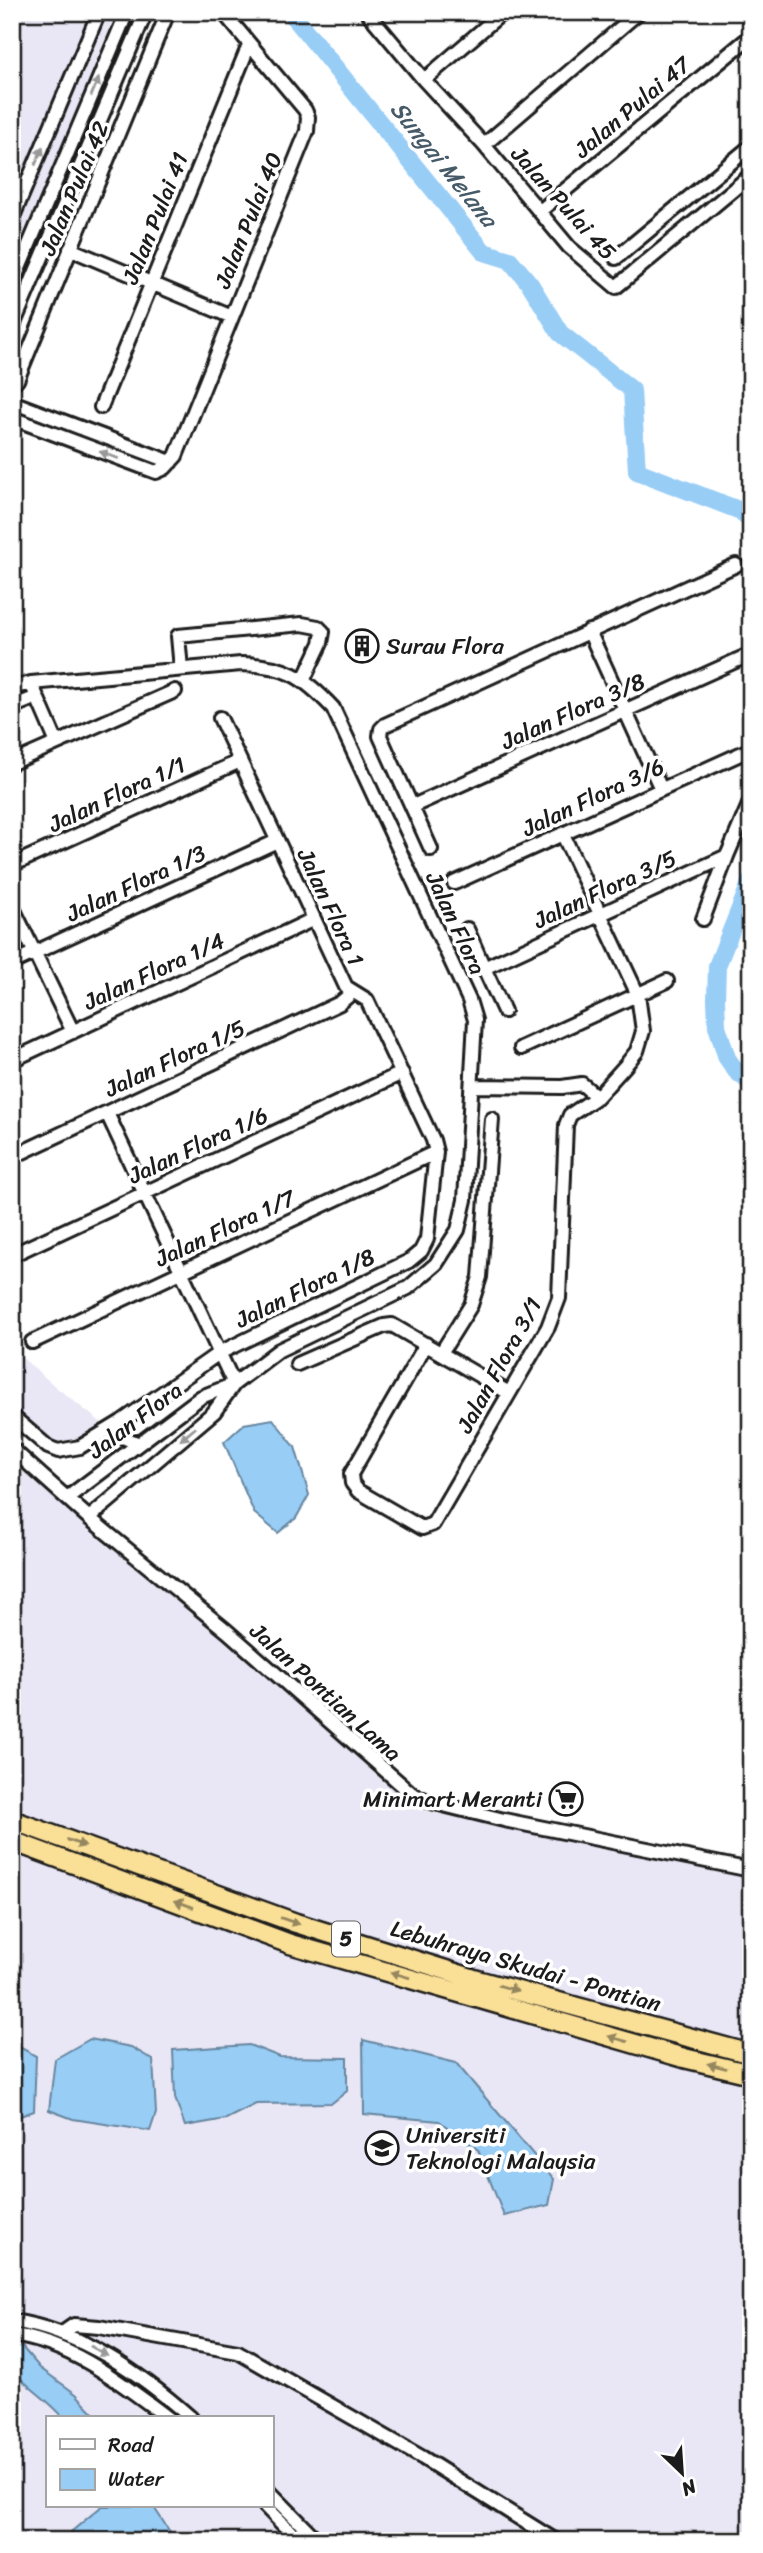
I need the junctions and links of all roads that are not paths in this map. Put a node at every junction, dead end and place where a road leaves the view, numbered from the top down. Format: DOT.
graph roads {
  1 [pos="99,12"];
  2 [pos="127,12"];
  3 [pos="146,12"];
  4 [pos="168,12"];
  5 [pos="223,12"];
  6 [pos="503,12"];
  7 [pos="639,12"];
  8 [pos="369,13"];
  9 [pos="751,36"];
  10 [pos="250,45"];
  11 [pos="424,80"];
  12 [pos="484,145"];
  13 [pos="751,146"];
  14 [pos="751,175"];
  15 [pos="540,211"];
  16 [pos="12,219"];
  17 [pos="71,249"];
  18 [pos="616,258"];
  19 [pos="152,284"];
  20 [pos="12,285"];
  21 [pos="232,317"];
  22 [pos="12,328"];
  23 [pos="17,380"];
  24 [pos="12,402"];
  25 [pos="101,407"];
  26 [pos="12,418"];
  27 [pos="171,462"];
  28 [pos="736,565"];
  29 [pos="589,631"];
  30 [pos="751,654"];
  31 [pos="181,669"];
  32 [pos="303,681"];
  33 [pos="31,683"];
  34 [pos="12,688"];
  35 [pos="175,691"];
  36 [pos="37,697"];
  37 [pos="12,707"];
  38 [pos="625,710"];
  39 [pos="220,718"];
  40 [pos="57,743"];
  41 [pos="749,750"];
  42 [pos="240,761"];
  43 [pos="12,762"];
  44 [pos="661,789"];
  45 [pos="751,800"];
  46 [pos="412,806"];
  47 [pos="563,835"];
  48 [pos="277,841"];
  49 [pos="431,849"];
  50 [pos="727,856"];
  51 [pos="12,865"];
  52 [pos="454,883"];
  53 [pos="12,905"];
  54 [pos="600,914"];
  55 [pos="314,919"];
  56 [pos="703,919"];
  57 [pos="467,929"];
  58 [pos="35,953"];
  59 [pos="12,963"];
  60 [pos="484,968"];
  61 [pos="667,981"];
  62 [pos="353,992"];
  63 [pos="638,995"];
  64 [pos="504,1011"];
  65 [pos="73,1032"];
  66 [pos="522,1048"];
  67 [pos="12,1060"];
  68 [pos="402,1073"];
  69 [pos="473,1086"];
  70 [pos="597,1097"];
  71 [pos="107,1113"];
  72 [pos="492,1119"];
  73 [pos="436,1152"];
  74 [pos="12,1157"];
  75 [pos="145,1193"];
  76 [pos="12,1255"];
  77 [pos="409,1261"];
  78 [pos="182,1272"];
  79 [pos="32,1342"];
  80 [pos="426,1344"];
  81 [pos="219,1353"];
  82 [pos="441,1353"];
  83 [pos="297,1364"];
  84 [pos="234,1384"];
  85 [pos="509,1393"];
  86 [pos="12,1416"];
  87 [pos="113,1433"];
  88 [pos="137,1443"];
  89 [pos="12,1450"];
  90 [pos="111,1464"];
  91 [pos="67,1498"];
  92 [pos="89,1518"];
  93 [pos="12,1820"];
  94 [pos="12,1841"];
  95 [pos="751,1870"];
  96 [pos="751,2054"];
  97 [pos="751,2074"];
  98 [pos="12,2321"];
  99 [pos="61,2334"];
  100 [pos="12,2335"];
  101 [pos="164,2416"];
  102 [pos="188,2416"];
  103 [pos="273,2495"];
  104 [pos="267,2508"];
  105 [pos="299,2541"];
  106 [pos="318,2541"];
  107 [pos="556,2541"];
  16 -- 1 [label="street, one-way"];
  20 -- 2 [label="street, one-way"];
  3 -- 22 [label="street"];
  4 -- 17 [label="street, Jalan Pulai 42"];
  5 -- 10 [label="street, Jalan Pulai 40"];
  6 -- 11 [label="street"];
  7 -- 12 [label="street"];
  8 -- 11 [label="street, Jalan Pulai 45"];
  9 -- 15 [label="street, Jalan Pulai 47"];
  10 -- 19 [label="street, Jalan Pulai 41"];
  10 -- 21 [label="street, Jalan Pulai 40"];
  11 -- 12 [label="street, Jalan Pulai 45"];
  12 -- 15 [label="street, Jalan Pulai 45"];
  13 -- 18 [label="street"];
  14 -- 15 [label="street, Jalan Pulai 45"];
  17 -- 19 [label="street"];
  17 -- 23 [label="street, Jalan Pulai 42"];
  19 -- 21 [label="street"];
  19 -- 25 [label="street, Jalan Pulai 41"];
  21 -- 27 [label="street, Jalan Pulai 40"];
  24 -- 27 [label="street"];
  27 -- 26 [label="street, one-way"];
  28 -- 29 [label="street"];
  29 -- 38 [label="street"];
  29 -- 46 [label="street"];
  30 -- 38 [label="street, Jalan Flora 3/8"];
  31 -- 32 [label="street, Jalan Flora"];
  31 -- 32 [label="street"];
  31 -- 33 [label="street, Jalan Flora"];
  32 -- 69 [label="street, Jalan Flora"];
  33 -- 34 [label="street, Jalan Flora"];
  33 -- 36 [label="street"];
  35 -- 40 [label="street"];
  36 -- 37 [label="street"];
  36 -- 40 [label="street"];
  38 -- 44 [label="street"];
  38 -- 46 [label="street, Jalan Flora 3/8"];
  39 -- 42 [label="street, Jalan Flora 1"];
  40 -- 43 [label="street"];
  41 -- 44 [label="street, Jalan Flora 3/6"];
  42 -- 48 [label="street, Jalan Flora 1"];
  42 -- 51 [label="street, Jalan Flora 1/1"];
  44 -- 47 [label="street, Jalan Flora 3/6"];
  45 -- 50 [label="street"];
  46 -- 49 [label="street"];
  47 -- 52 [label="street, Jalan Flora 3/6"];
  47 -- 54 [label="street, Jalan Flora 3/1"];
  48 -- 55 [label="street, Jalan Flora 1"];
  48 -- 58 [label="street, Jalan Flora 1/3"];
  50 -- 54 [label="street, Jalan Flora 3/5"];
  50 -- 56 [label="street"];
  53 -- 58 [label="street"];
  54 -- 60 [label="street, Jalan Flora 3/5"];
  54 -- 63 [label="street, Jalan Flora 3/1"];
  55 -- 62 [label="street, Jalan Flora 1"];
  55 -- 65 [label="street, Jalan Flora 1/4"];
  57 -- 60 [label="street"];
  58 -- 59 [label="street, Jalan Flora 1/3"];
  58 -- 65 [label="street"];
  60 -- 64 [label="street"];
  61 -- 63 [label="street"];
  62 -- 68 [label="street, Jalan Flora 1"];
  62 -- 71 [label="street, Jalan Flora 1/5"];
  63 -- 66 [label="street"];
  63 -- 70 [label="street, Jalan Flora 3/1"];
  65 -- 67 [label="street, Jalan Flora 1/4"];
  68 -- 73 [label="street, Jalan Flora 1"];
  68 -- 75 [label="street, Jalan Flora 1/6"];
  69 -- 70 [label="street"];
  69 -- 84 [label="street, Jalan Flora"];
  70 -- 85 [label="street, Jalan Flora 3/1"];
  71 -- 74 [label="street, Jalan Flora 1/5"];
  71 -- 75 [label="street"];
  72 -- 82 [label="street"];
  73 -- 77 [label="street, Jalan Flora 1"];
  73 -- 78 [label="street, Jalan Flora 1/7"];
  75 -- 76 [label="street, Jalan Flora 1/6"];
  75 -- 78 [label="street"];
  77 -- 81 [label="street, Jalan Flora 1/8"];
  78 -- 79 [label="street, Jalan Flora 1/7"];
  78 -- 81 [label="street"];
  80 -- 82 [label="street"];
  80 -- 83 [label="street"];
  80 -- 85 [label="street, Jalan Flora 3/1"];
  81 -- 84 [label="street"];
  81 -- 87 [label="street, Jalan Flora 1/8"];
  82 -- 85 [label="street"];
  84 -- 88 [label="street, Jalan Flora"];
  84 -- 92 [label="street, Jalan Flora, one-way"];
  86 -- 87 [label="street, Jalan Flora 1/8"];
  87 -- 88 [label="street"];
  87 -- 90 [label="street"];
  88 -- 90 [label="street, Jalan Flora"];
  89 -- 91 [label="street, Jalan Pontian Lama"];
  90 -- 91 [label="street, Jalan Flora"];
  91 -- 92 [label="street, Jalan Pontian Lama"];
  92 -- 95 [label="street, Jalan Pontian Lama"];
  93 -- 96 [label="highway, Lebuhraya Skudai - Pontian / 5, one-way"];
  97 -- 94 [label="highway, Lebuhraya Skudai - Pontian / 5, one-way"];
  98 -- 99 [label="street"];
  99 -- 102 [label="street, one-way"];
  99 -- 107 [label="street"];
  100 -- 101 [label="street"];
  103 -- 106 [label="street"];
  104 -- 105 [label="street"];
}
